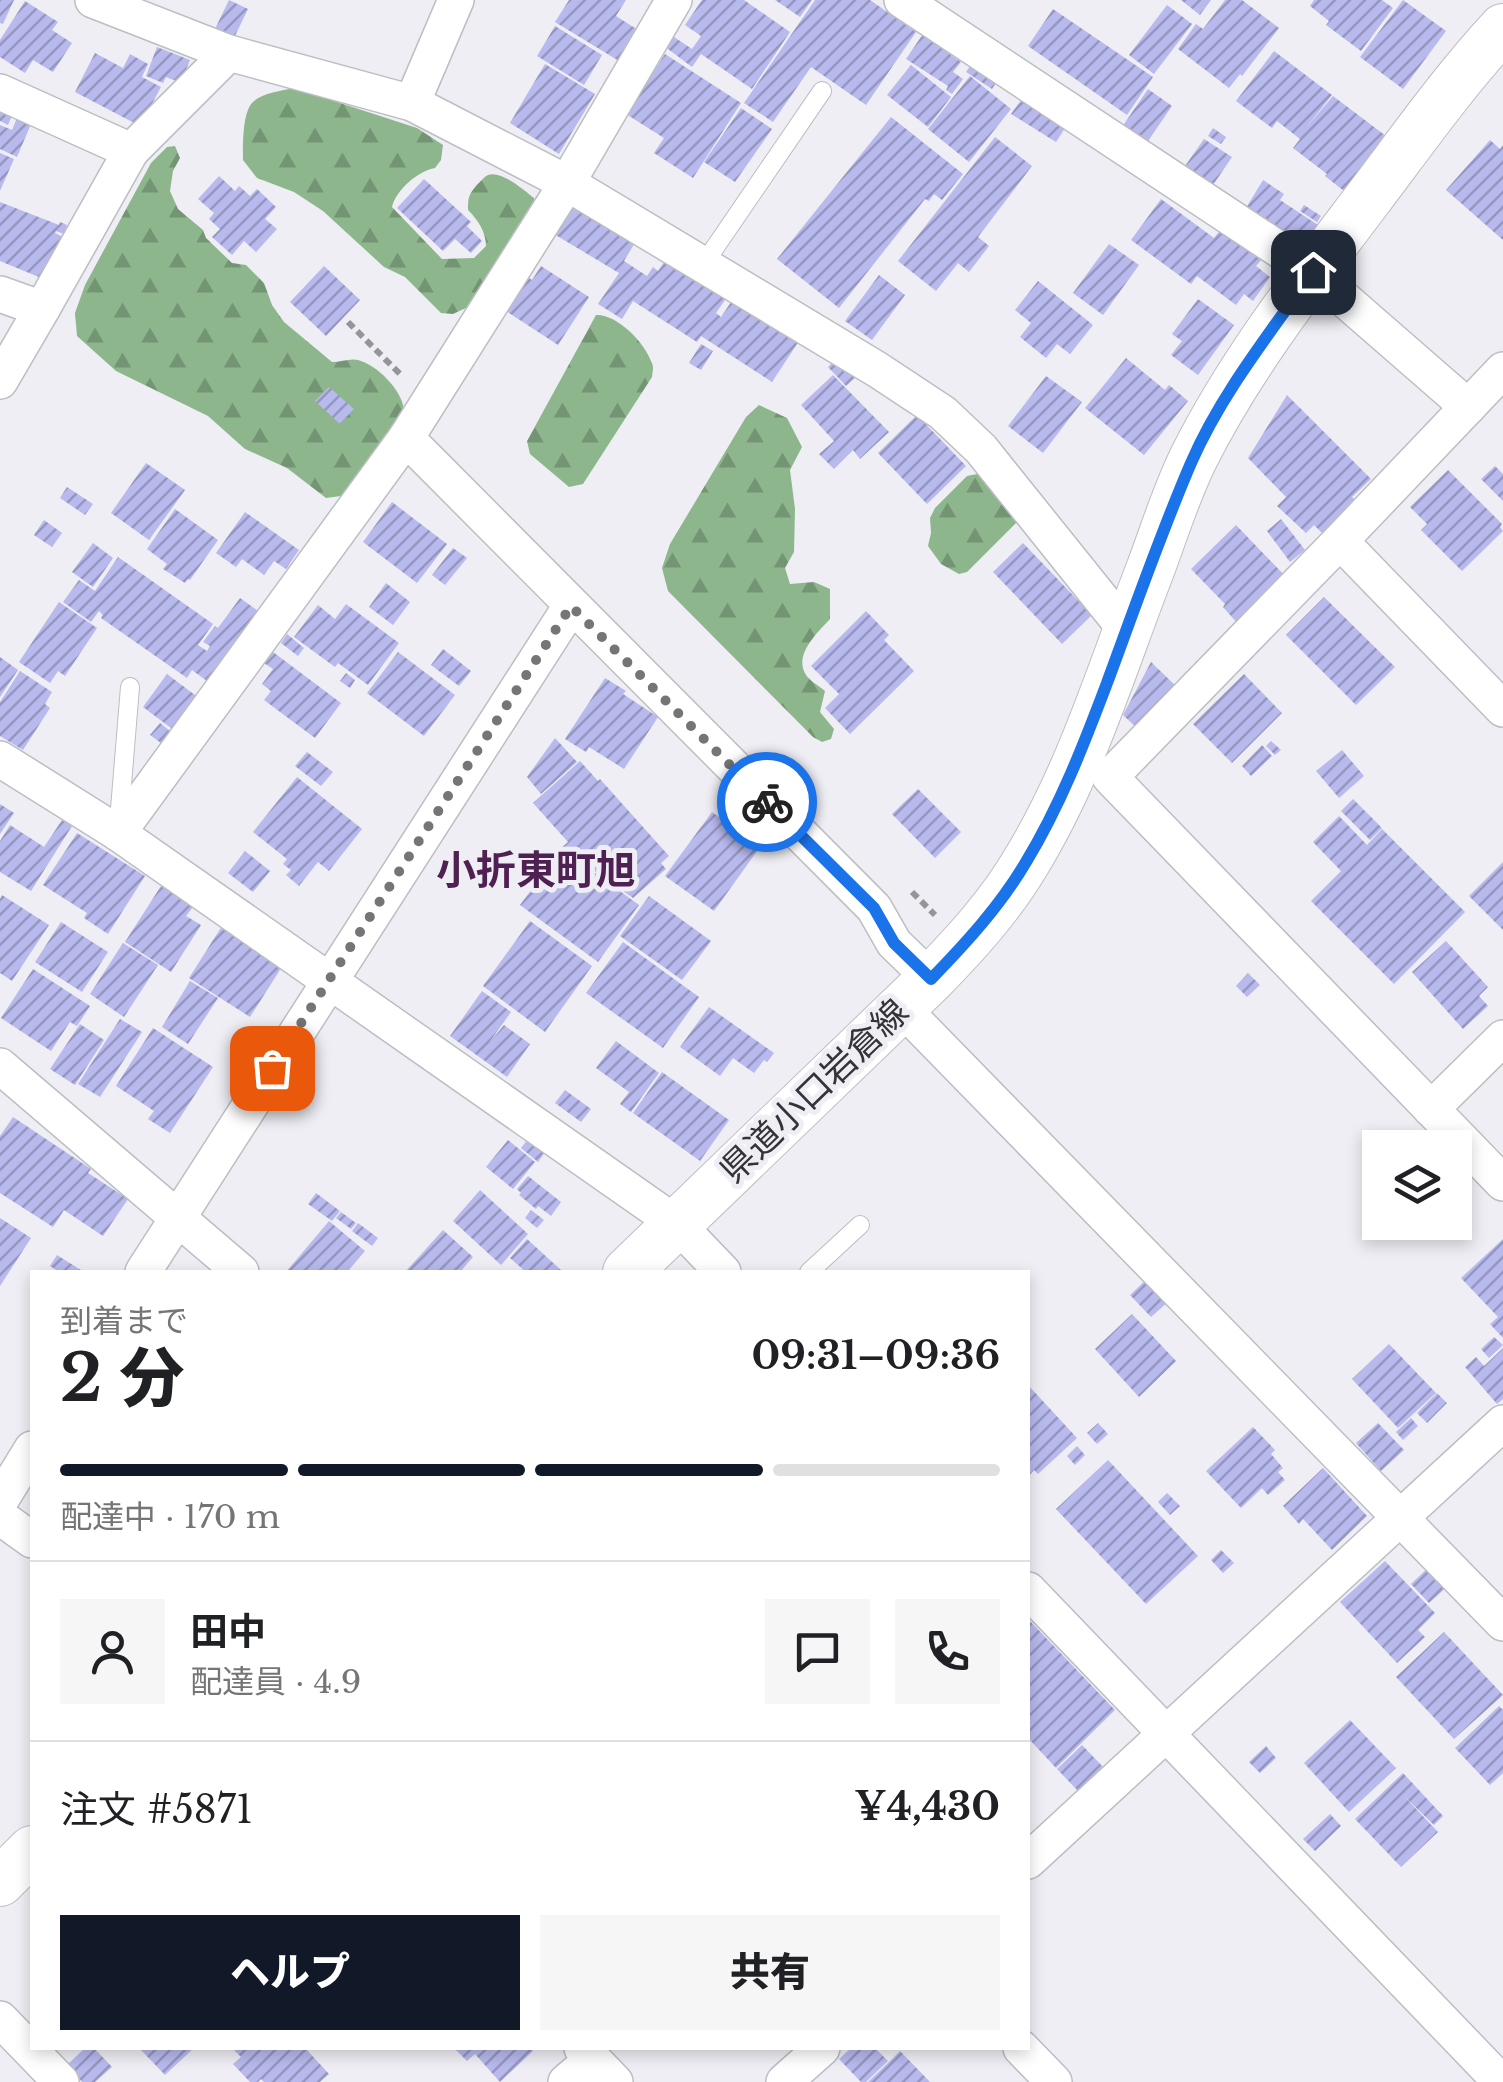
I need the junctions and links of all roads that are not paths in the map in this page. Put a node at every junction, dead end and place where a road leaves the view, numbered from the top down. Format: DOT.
graph roads {
  1 [pos="93,0"];
  2 [pos="456,0"];
  3 [pos="674,0"];
  4 [pos="902,0"];
  5 [pos="1503,28"];
  6 [pos="228,53"];
  7 [pos="822,91"];
  8 [pos="0,92"];
  9 [pos="412,103"];
  10 [pos="131,151"];
  11 [pos="567,183"];
  12 [pos="703,264"];
  13 [pos="1313,272"];
  14 [pos="0,294"];
  15 [pos="42,309"];
  16 [pos="1503,370"];
  17 [pos="0,381"];
  18 [pos="1468,407"];
  19 [pos="406,438"];
  20 [pos="1340,541"];
  21 [pos="571,606"];
  22 [pos="1127,630"];
  23 [pos="130,687"];
  24 [pos="1503,709"];
  25 [pos="0,759"];
  26 [pos="1093,770"];
  27 [pos="118,833"];
  28 [pos="329,979"];
  29 [pos="916,993"];
  30 [pos="1503,1038"];
  31 [pos="0,1066"];
  32 [pos="1431,1108"];
  33 [pos="1503,1183"];
  34 [pos="177,1217"];
  35 [pos="676,1224"];
  36 [pos="860,1225"];
  37 [pos="143,1270"];
  38 [pos="239,1270"];
  39 [pos="629,1270"];
  40 [pos="721,1270"];
  41 [pos="811,1270"];
  42 [pos="1503,1423"];
  43 [pos="30,1452"];
  44 [pos="0,1502"];
  45 [pos="0,1518"];
  46 [pos="1400,1518"];
  47 [pos="30,1539"];
  48 [pos="1030,1592"];
  49 [pos="1503,1623"];
  50 [pos="1167,1734"];
  51 [pos="30,1852"];
  52 [pos="1030,1859"];
  53 [pos="0,1882"];
  54 [pos="0,2019"];
  55 [pos="820,2050"];
  56 [pos="1023,2050"];
  57 [pos="597,2063"];
  58 [pos="60,2082"];
  59 [pos="566,2082"];
  60 [pos="784,2082"];
  61 [pos="1054,2082"];
  62 [pos="1501,2082"];
  1 -- 6 [label="street"];
  2 -- 9 [label="street"];
  3 -- 11 [label="street"];
  4 -- 13 [label="street"];
  5 -- 13 [label="main road, 県道小口岩倉線"];
  6 -- 9 [label="street"];
  6 -- 10 [label="street"];
  7 -- 12 [label="lane"];
  8 -- 10 [label="street"];
  9 -- 11 [label="street"];
  10 -- 15 [label="street"];
  11 -- 12 [label="street"];
  11 -- 19 [label="street"];
  12 -- 22 [label="street"];
  13 -- 18 [label="street"];
  13 -- 22 [label="main road, 県道小口岩倉線"];
  14 -- 15 [label="street"];
  15 -- 17 [label="street"];
  16 -- 18 [label="street"];
  18 -- 20 [label="street"];
  19 -- 21 [label="street"];
  19 -- 27 [label="street"];
  20 -- 24 [label="street"];
  20 -- 26 [label="street"];
  21 -- 28 [label="street"];
  21 -- 29 [label="street"];
  22 -- 26 [label="main road, 県道小口岩倉線"];
  23 -- 27 [label="lane"];
  25 -- 27 [label="street"];
  26 -- 29 [label="main road, 県道小口岩倉線"];
  26 -- 32 [label="street"];
  27 -- 28 [label="street"];
  28 -- 34 [label="street"];
  28 -- 35 [label="street"];
  29 -- 35 [label="main road, 県道小口岩倉線"];
  29 -- 46 [label="street"];
  30 -- 32 [label="street"];
  31 -- 34 [label="street"];
  32 -- 33 [label="street"];
  34 -- 37 [label="street"];
  34 -- 38 [label="street"];
  35 -- 39 [label="main road, 県道小口岩倉線"];
  35 -- 40 [label="street"];
  36 -- 41 [label="lane"];
  42 -- 46 [label="street"];
  43 -- 44 [label="street"];
  45 -- 47 [label="street"];
  46 -- 49 [label="street"];
  46 -- 50 [label="street"];
  48 -- 50 [label="street"];
  50 -- 52 [label="street"];
  50 -- 62 [label="street"];
  51 -- 53 [label="main road"];
  54 -- 58 [label="street"];
  55 -- 60 [label="street"];
  56 -- 61 [label="street"];
  57 -- 59 [label="street"];
}
